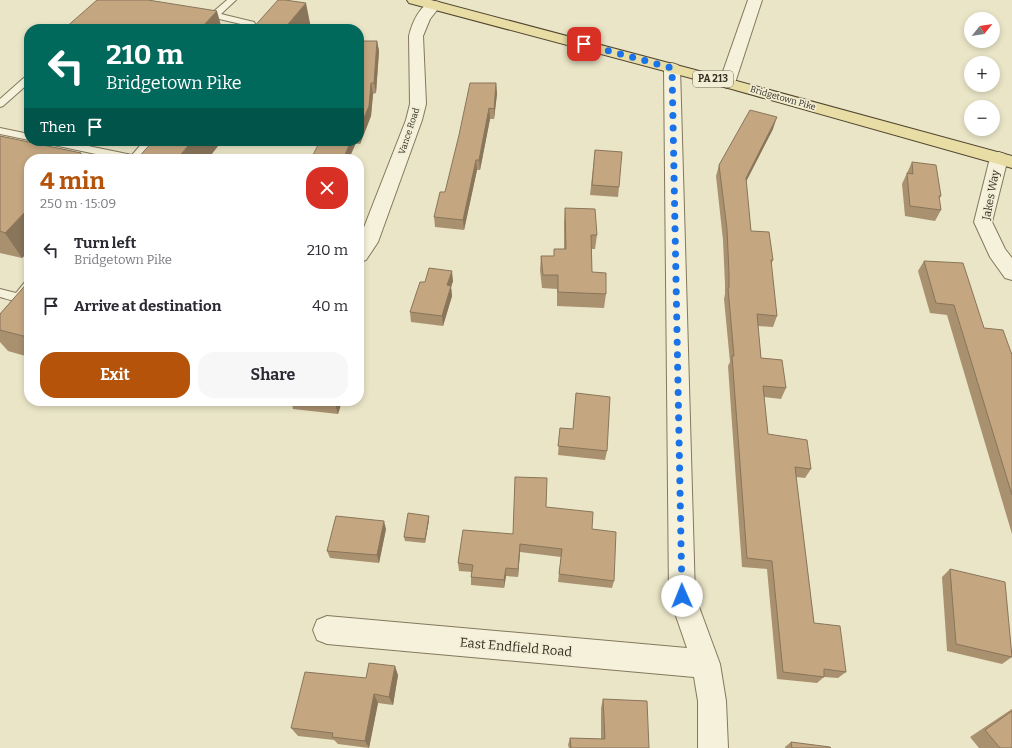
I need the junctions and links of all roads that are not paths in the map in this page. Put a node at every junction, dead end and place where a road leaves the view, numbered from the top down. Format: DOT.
graph roads {
  1 [pos="232,0"];
  2 [pos="414,0"];
  3 [pos="755,0"];
  4 [pos="434,5"];
  5 [pos="192,13"];
  6 [pos="215,15"];
  7 [pos="251,24"];
  8 [pos="672,68"];
  9 [pos="24,82"];
  10 [pos="727,82"];
  11 [pos="0,104"];
  12 [pos="0,131"];
  13 [pos="24,136"];
  14 [pos="72,146"];
  15 [pos="145,146"];
  16 [pos="110,154"];
  17 [pos="138,154"];
  18 [pos="1005,160"];
  19 [pos="364,248"];
  20 [pos="1012,273"];
  21 [pos="24,292"];
  22 [pos="0,293"];
  23 [pos="327,630"];
  24 [pos="706,664"];
  25 [pos="713,748"];
  1 -- 6 [label="lane"];
  2 -- 4 [label="main road, Bridgetown Pike / PA 213"];
  3 -- 10 [label="street"];
  4 -- 8 [label="main road, Bridgetown Pike / PA 213"];
  4 -- 19 [label="street, Vance Road"];
  5 -- 6 [label="lane"];
  6 -- 7 [label="lane"];
  8 -- 10 [label="main road, Bridgetown Pike / PA 213"];
  8 -- 24 [label="street"];
  9 -- 11 [label="lane"];
  10 -- 18 [label="main road, Bridgetown Pike / PA 213"];
  12 -- 13 [label="lane"];
  14 -- 16 [label="lane"];
  15 -- 17 [label="lane"];
  18 -- 20 [label="street, Jakes Way"];
  21 -- 22 [label="lane"];
  23 -- 24 [label="street, East Endfield Road"];
  24 -- 25 [label="street"];
}
